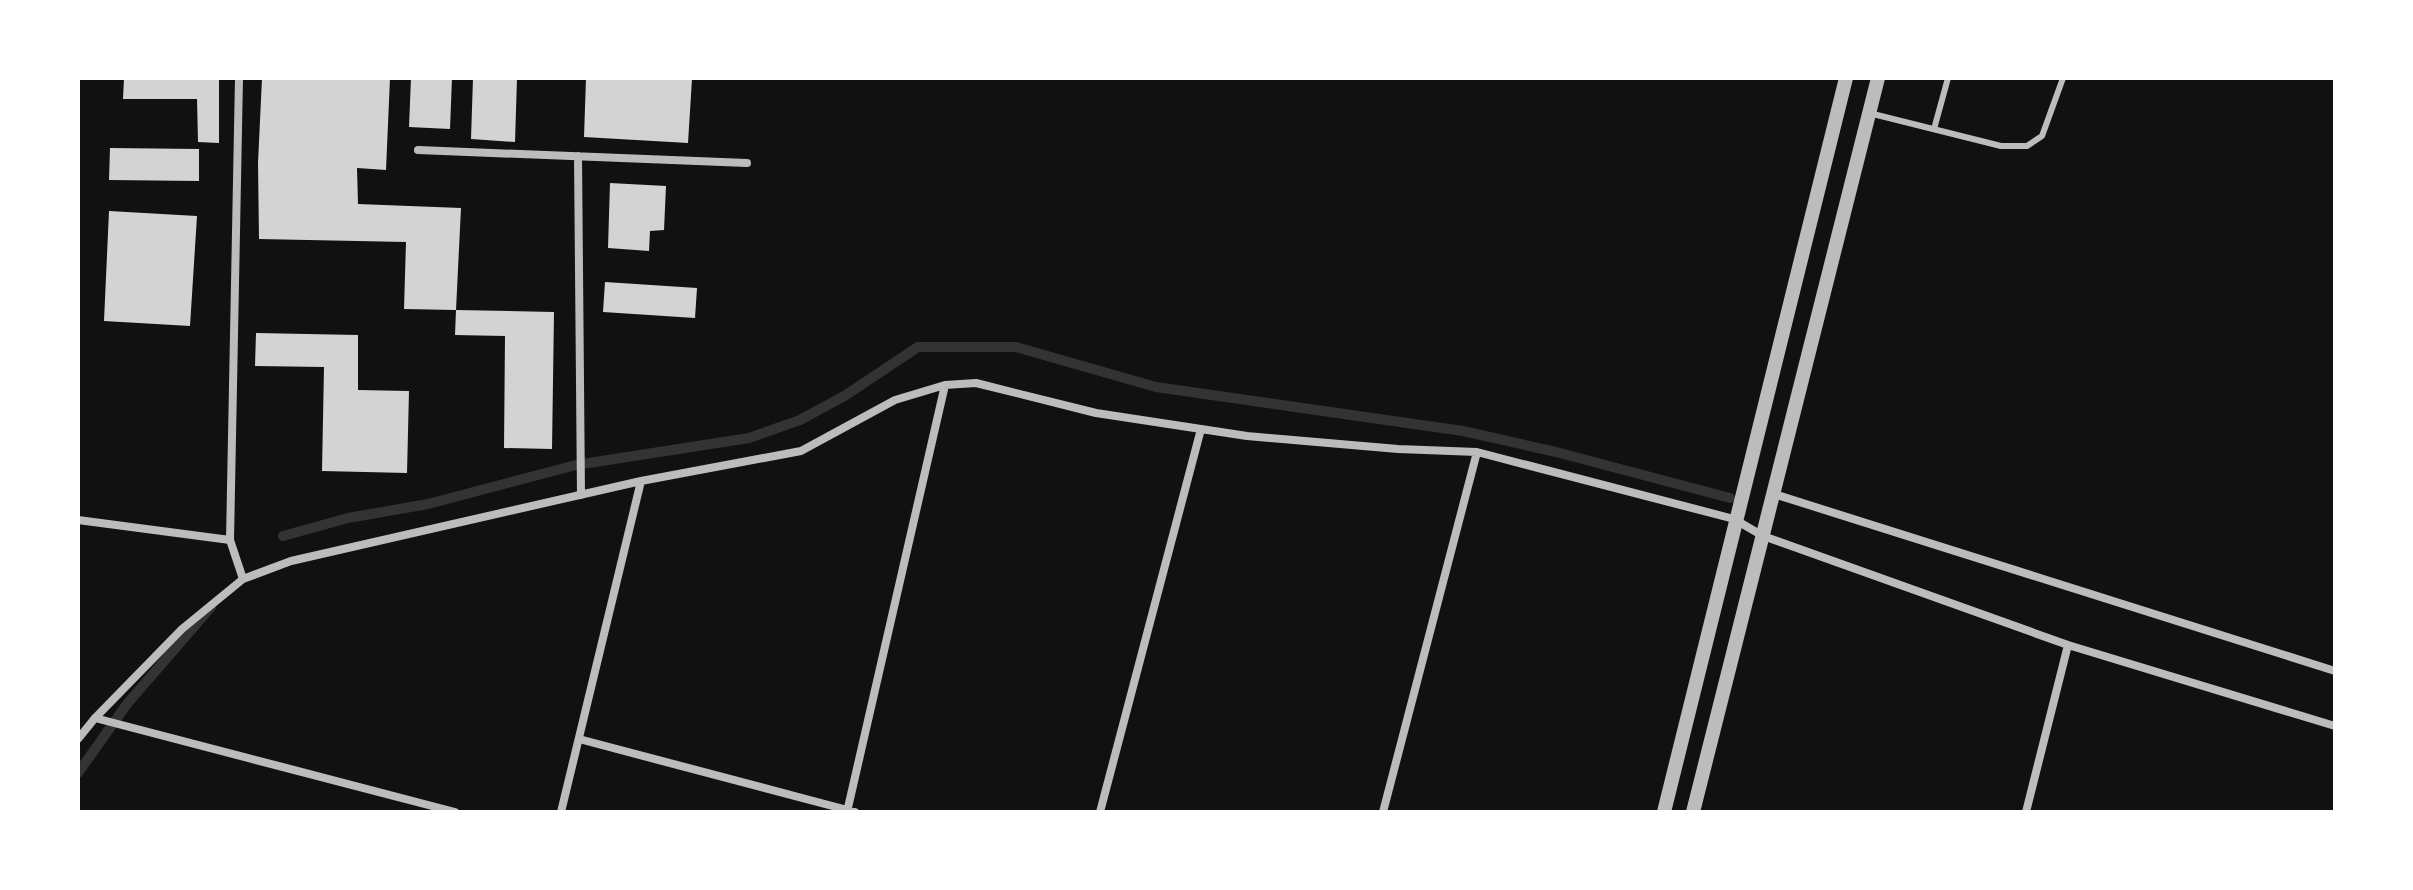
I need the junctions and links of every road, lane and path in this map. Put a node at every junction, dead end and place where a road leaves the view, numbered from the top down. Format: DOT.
graph roads {
  1 [pos="239,78"];
  2 [pos="1846,78"];
  3 [pos="1878,78"];
  4 [pos="1948,78"];
  5 [pos="2061,78"];
  6 [pos="1869,113"];
  7 [pos="1934,129"];
  8 [pos="418,150"];
  9 [pos="578,156"];
  10 [pos="747,163"];
  11 [pos="945,385"];
  12 [pos="1201,429"];
  13 [pos="1477,452"];
  14 [pos="641,481"];
  15 [pos="1774,494"];
  16 [pos="581,495"];
  17 [pos="1734,519"];
  18 [pos="78,520"];
  19 [pos="1763,536"];
  20 [pos="230,540"];
  21 [pos="243,579"];
  22 [pos="2068,645"];
  23 [pos="2335,671"];
  24 [pos="95,718"];
  25 [pos="2335,726"];
  26 [pos="78,739"];
  27 [pos="579,739"];
  28 [pos="850,811"];
  29 [pos="455,812"];
  30 [pos="561,812"];
  31 [pos="1100,812"];
  32 [pos="1383,812"];
  33 [pos="1664,812"];
  34 [pos="1693,812"];
  35 [pos="2026,812"];
  1 -- 20 [label="street"];
  2 -- 17 [label="street"];
  3 -- 6 [label="street"];
  4 -- 7 [label="lane"];
  5 -- 7 [label="lane"];
  6 -- 7 [label="lane"];
  6 -- 15 [label="street"];
  8 -- 9 [label="street"];
  9 -- 10 [label="street"];
  9 -- 16 [label="street"];
  11 -- 12 [label="street"];
  11 -- 14 [label="street"];
  11 -- 28 [label="street"];
  12 -- 13 [label="street"];
  12 -- 31 [label="street"];
  13 -- 17 [label="street"];
  13 -- 32 [label="street"];
  14 -- 16 [label="street"];
  14 -- 27 [label="street"];
  15 -- 19 [label="street"];
  15 -- 23 [label="street"];
  16 -- 21 [label="street"];
  17 -- 19 [label="street"];
  17 -- 33 [label="street"];
  18 -- 20 [label="street"];
  19 -- 22 [label="street"];
  19 -- 34 [label="street"];
  20 -- 21 [label="street"];
  21 -- 24 [label="street"];
  22 -- 25 [label="street"];
  22 -- 35 [label="street"];
  24 -- 26 [label="street"];
  24 -- 29 [label="street"];
  27 -- 28 [label="street"];
  27 -- 30 [label="street"];
}
